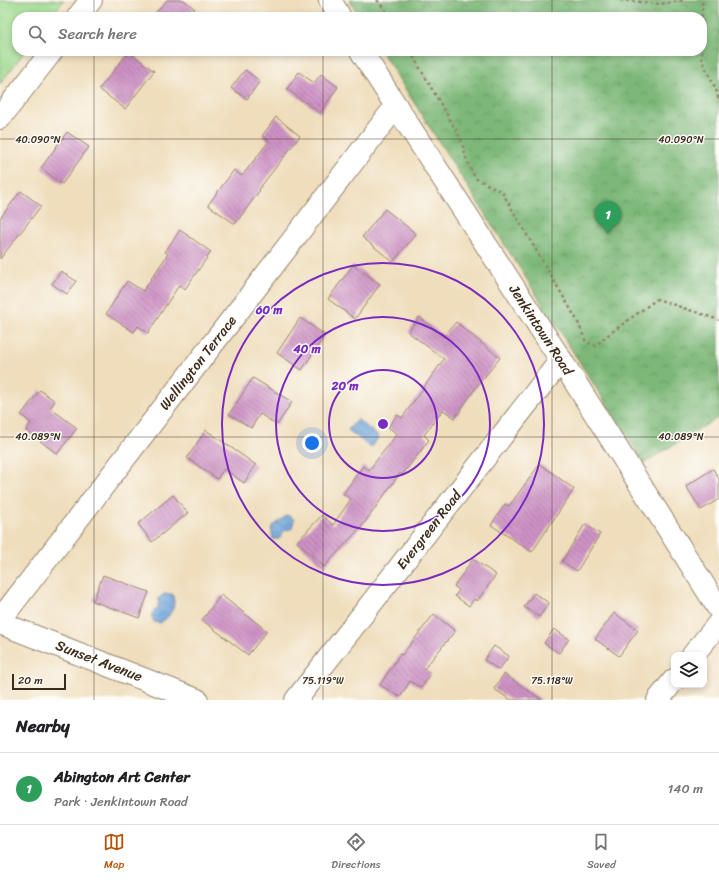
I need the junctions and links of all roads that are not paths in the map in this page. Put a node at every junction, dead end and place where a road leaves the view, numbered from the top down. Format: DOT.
graph roads {
  1 [pos="91,0"];
  2 [pos="330,0"];
  3 [pos="82,12"];
  4 [pos="337,12"];
  5 [pos="48,56"];
  6 [pos="364,56"];
  7 [pos="396,106"];
  8 [pos="0,118"];
  9 [pos="561,360"];
  10 [pos="719,609"];
  11 [pos="0,620"];
  12 [pos="0,623"];
  13 [pos="719,623"];
  14 [pos="695,652"];
  15 [pos="671,684"];
  16 [pos="197,700"];
  17 [pos="296,700"];
  18 [pos="658,700"];
  1 -- 3 [label="street"];
  2 -- 4 [label="street"];
  5 -- 8 [label="street"];
  6 -- 7 [label="street, Jenkintown Road"];
  7 -- 9 [label="street, Jenkintown Road"];
  7 -- 11 [label="street, Wellington Terrace"];
  9 -- 10 [label="street, Jenkintown Road"];
  9 -- 17 [label="street, Evergreen Road"];
  12 -- 16 [label="street, Sunset Avenue"];
  13 -- 14 [label="street"];
  15 -- 18 [label="street"];
}
